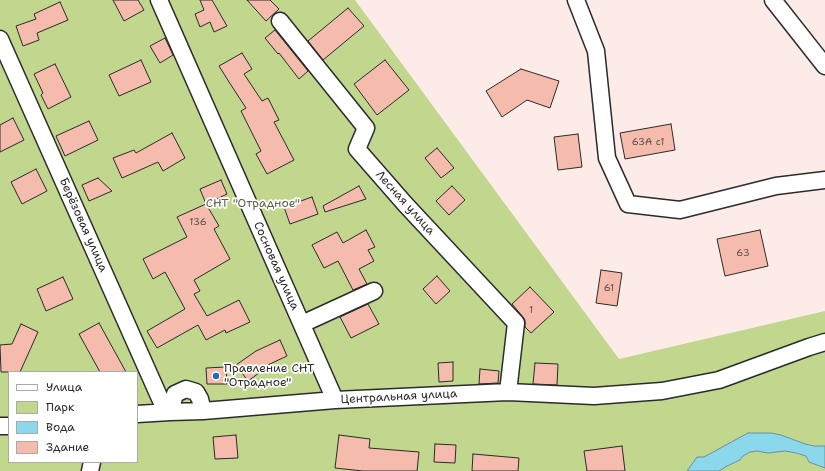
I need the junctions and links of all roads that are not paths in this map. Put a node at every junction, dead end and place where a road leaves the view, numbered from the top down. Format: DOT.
graph roads {
  1 [pos="159,0"];
  2 [pos="576,0"];
  3 [pos="773,0"];
  4 [pos="280,21"];
  5 [pos="0,39"];
  6 [pos="825,66"];
  7 [pos="825,180"];
  8 [pos="374,290"];
  9 [pos="302,324"];
  10 [pos="825,342"];
  11 [pos="508,392"];
  12 [pos="335,400"];
  13 [pos="203,411"];
  14 [pos="168,412"];
  15 [pos="138,414"];
  1 -- 9 [label="street, Сосновая улица"];
  2 -- 7 [label="street"];
  3 -- 6 [label="street"];
  4 -- 11 [label="street, Лесная улица"];
  5 -- 14 [label="street, Берёзовая улица"];
  8 -- 9 [label="street"];
  9 -- 12 [label="street, Сосновая улица"];
  10 -- 11 [label="street, Центральная улица"];
  11 -- 12 [label="street, Центральная улица"];
  12 -- 13 [label="street, Центральная улица"];
  13 -- 14 [label="street, Центральная улица"];
  13 -- 14 [label="street"];
  14 -- 15 [label="street, Центральная улица"];
}
